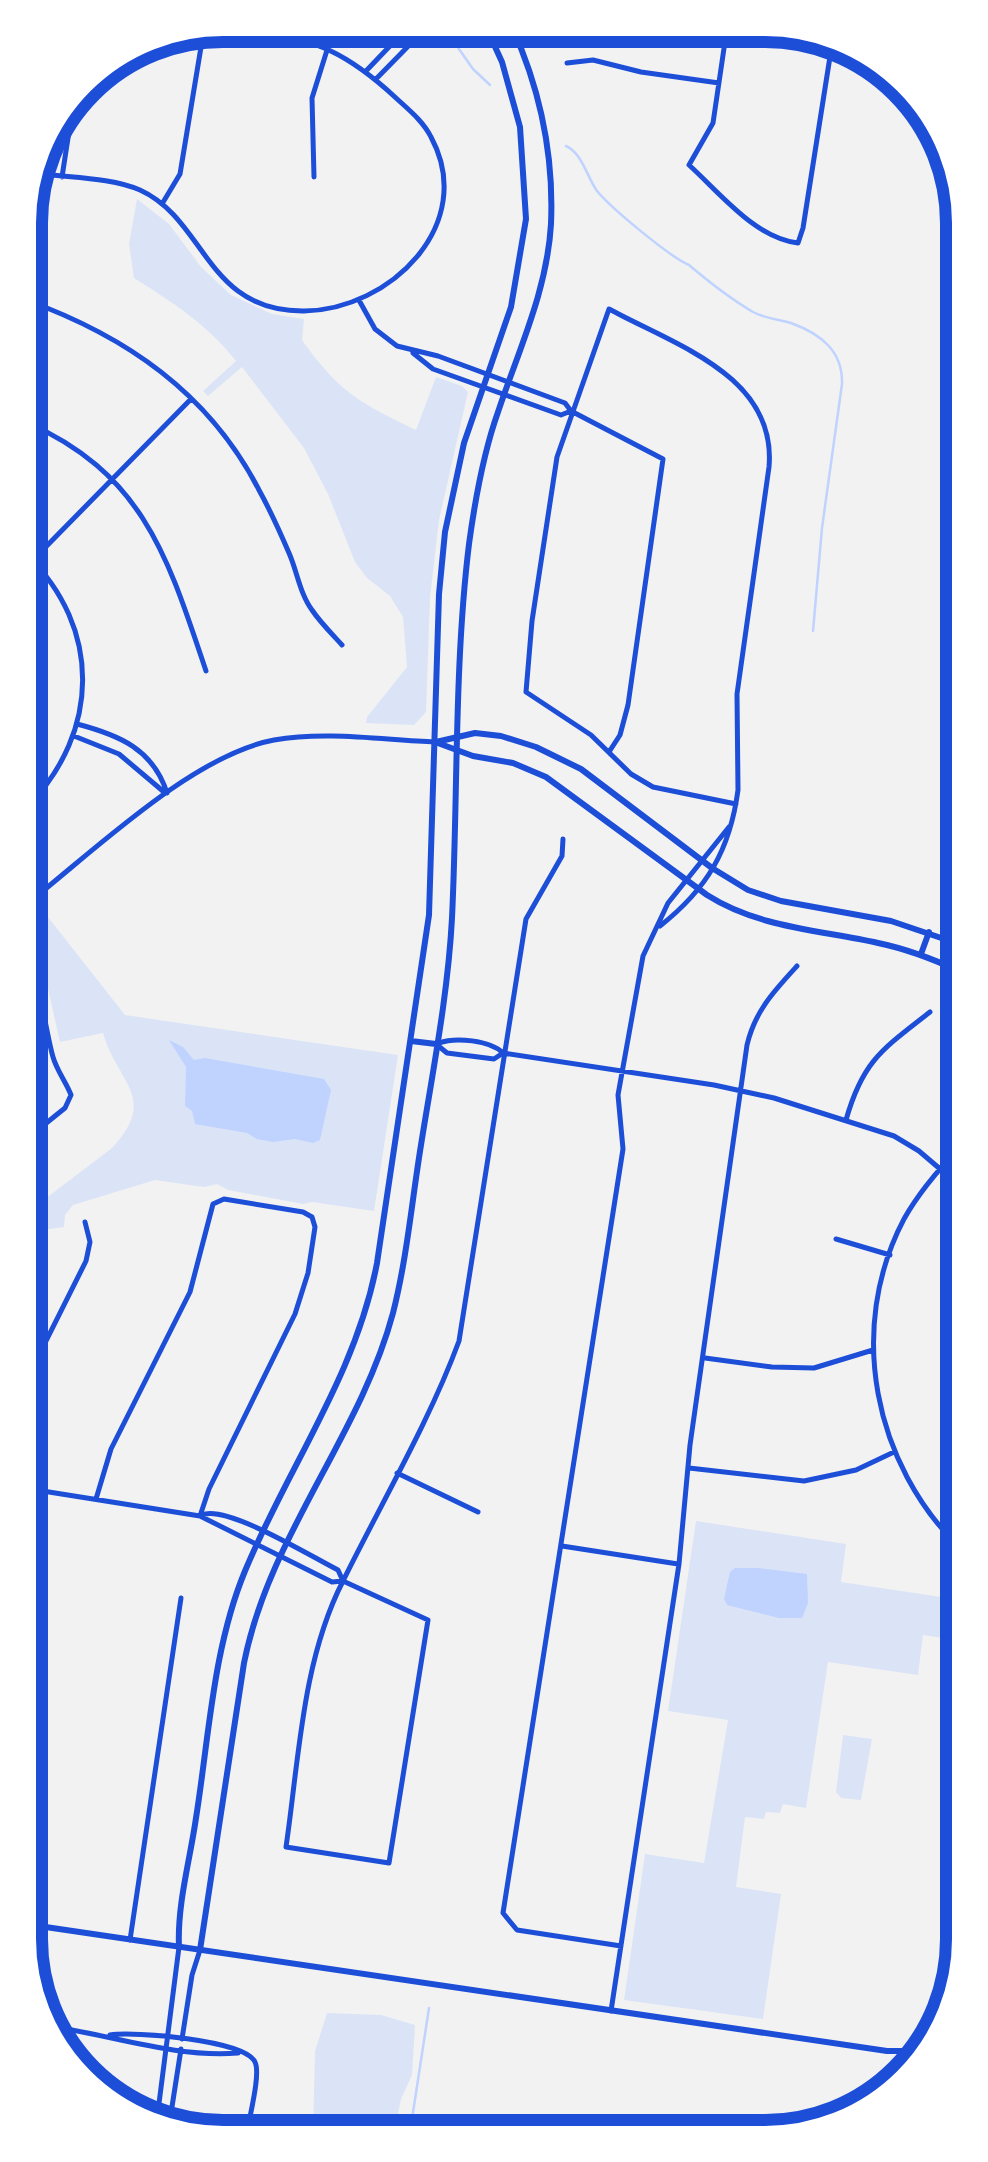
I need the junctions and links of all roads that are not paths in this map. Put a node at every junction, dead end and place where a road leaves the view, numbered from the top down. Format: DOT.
graph roads {
  1 [pos="310,42"];
  2 [pos="394,42"];
  3 [pos="412,42"];
  4 [pos="493,42"];
  5 [pos="518,42"];
  6 [pos="726,42"];
  7 [pos="202,44"];
  8 [pos="328,47"];
  9 [pos="830,55"];
  10 [pos="567,62"];
  11 [pos="366,71"];
  12 [pos="376,79"];
  13 [pos="720,83"];
  14 [pos="69,129"];
  15 [pos="49,175"];
  16 [pos="62,177"];
  17 [pos="314,177"];
  18 [pos="162,204"];
  19 [pos="360,302"];
  20 [pos="43,306"];
  21 [pos="412,352"];
  22 [pos="486,374"];
  23 [pos="509,382"];
  24 [pos="482,386"];
  25 [pos="504,394"];
  26 [pos="191,399"];
  27 [pos="571,411"];
  28 [pos="43,429"];
  29 [pos="110,478"];
  30 [pos="43,547"];
  31 [pos="43,576"];
  32 [pos="342,645"];
  33 [pos="206,670"];
  34 [pos="77,724"];
  35 [pos="74,736"];
  36 [pos="458,737"];
  37 [pos="434,742"];
  38 [pos="458,750"];
  39 [pos="609,752"];
  40 [pos="43,789"];
  41 [pos="167,794"];
  42 [pos="736,804"];
  43 [pos="731,825"];
  44 [pos="563,839"];
  45 [pos="701,860"];
  46 [pos="712,868"];
  47 [pos="686,880"];
  48 [pos="697,888"];
  49 [pos="43,892"];
  50 [pos="660,926"];
  51 [pos="929,932"];
  52 [pos="946,939"];
  53 [pos="921,954"];
  54 [pos="946,965"];
  55 [pos="797,966"];
  56 [pos="930,1012"];
  57 [pos="43,1013"];
  58 [pos="411,1041"];
  59 [pos="436,1044"];
  60 [pos="503,1053"];
  61 [pos="621,1071"];
  62 [pos="739,1090"];
  63 [pos="846,1120"];
  64 [pos="42,1126"];
  65 [pos="945,1163"];
  66 [pos="940,1170"];
  67 [pos="945,1174"];
  68 [pos="85,1222"];
  69 [pos="836,1239"];
  70 [pos="890,1254"];
  71 [pos="42,1349"];
  72 [pos="873,1350"];
  73 [pos="704,1358"];
  74 [pos="894,1452"];
  75 [pos="689,1468"];
  76 [pos="397,1472"];
  77 [pos="42,1491"];
  78 [pos="96,1499"];
  79 [pos="478,1512"];
  80 [pos="200,1516"];
  81 [pos="264,1533"];
  82 [pos="945,1533"];
  83 [pos="286,1543"];
  84 [pos="258,1545"];
  85 [pos="562,1546"];
  86 [pos="280,1556"];
  87 [pos="679,1564"];
  88 [pos="343,1581"];
  89 [pos="181,1598"];
  90 [pos="42,1927"];
  91 [pos="130,1940"];
  92 [pos="621,1946"];
  93 [pos="179,1947"];
  94 [pos="200,1950"];
  95 [pos="611,2010"];
  96 [pos="67,2029"];
  97 [pos="110,2035"];
  98 [pos="168,2037"];
  99 [pos="182,2039"];
  100 [pos="166,2047"];
  101 [pos="181,2049"];
  102 [pos="907,2050"];
  103 [pos="241,2053"];
  104 [pos="158,2107"];
  105 [pos="171,2112"];
  106 [pos="249,2120"];
  1 -- 8 [label="street"];
  2 -- 11 [label="street"];
  3 -- 12 [label="street"];
  4 -- 22 [label="street"];
  5 -- 23 [label="street"];
  6 -- 13 [label="street"];
  7 -- 18 [label="street"];
  8 -- 11 [label="street"];
  8 -- 17 [label="street"];
  9 -- 13 [label="street"];
  10 -- 13 [label="street"];
  11 -- 12 [label="street"];
  12 -- 19 [label="street"];
  14 -- 16 [label="street"];
  15 -- 16 [label="street"];
  16 -- 18 [label="street"];
  18 -- 19 [label="street"];
  19 -- 21 [label="street"];
  20 -- 26 [label="street"];
  21 -- 22 [label="street"];
  21 -- 24 [label="street"];
  22 -- 23 [label="street"];
  22 -- 24 [label="street"];
  23 -- 25 [label="street"];
  23 -- 27 [label="street"];
  24 -- 25 [label="street"];
  24 -- 37 [label="street"];
  25 -- 27 [label="street"];
  25 -- 36 [label="street"];
  26 -- 29 [label="street"];
  26 -- 32 [label="street"];
  27 -- 39 [label="street"];
  27 -- 39 [label="street"];
  27 -- 42 [label="street"];
  28 -- 29 [label="street"];
  29 -- 30 [label="street"];
  29 -- 33 [label="street"];
  31 -- 34 [label="street"];
  34 -- 35 [label="street"];
  34 -- 41 [label="street"];
  35 -- 40 [label="street"];
  35 -- 41 [label="street"];
  36 -- 37 [label="street"];
  36 -- 38 [label="street"];
  36 -- 45 [label="street"];
  37 -- 38 [label="street"];
  37 -- 41 [label="street"];
  37 -- 58 [label="street"];
  38 -- 47 [label="street"];
  38 -- 59 [label="street"];
  39 -- 42 [label="street"];
  41 -- 49 [label="street"];
  42 -- 43 [label="street"];
  43 -- 45 [label="street"];
  43 -- 46 [label="street"];
  44 -- 60 [label="street"];
  45 -- 46 [label="street"];
  45 -- 47 [label="street"];
  46 -- 48 [label="street"];
  46 -- 51 [label="street"];
  47 -- 48 [label="street"];
  47 -- 50 [label="street"];
  48 -- 50 [label="street"];
  48 -- 53 [label="street"];
  50 -- 61 [label="street"];
  51 -- 52 [label="street"];
  51 -- 53 [label="street"];
  53 -- 54 [label="street"];
  55 -- 62 [label="street"];
  56 -- 63 [label="street"];
  57 -- 64 [label="street"];
  58 -- 59 [label="street"];
  58 -- 81 [label="street"];
  59 -- 60 [label="street"];
  59 -- 60 [label="street"];
  59 -- 83 [label="street"];
  60 -- 61 [label="street"];
  60 -- 76 [label="street"];
  61 -- 62 [label="street"];
  61 -- 85 [label="street"];
  62 -- 63 [label="street"];
  62 -- 73 [label="street"];
  63 -- 66 [label="street"];
  65 -- 66 [label="street"];
  66 -- 67 [label="street"];
  66 -- 70 [label="street"];
  68 -- 71 [label="street"];
  69 -- 70 [label="street"];
  70 -- 72 [label="street"];
  72 -- 73 [label="street"];
  72 -- 74 [label="street"];
  73 -- 75 [label="street"];
  74 -- 75 [label="street"];
  74 -- 82 [label="street"];
  75 -- 87 [label="street"];
  76 -- 79 [label="street"];
  76 -- 88 [label="street"];
  77 -- 78 [label="street"];
  78 -- 80 [label="street"];
  78 -- 80 [label="street"];
  80 -- 81 [label="street"];
  80 -- 84 [label="street"];
  81 -- 83 [label="street"];
  81 -- 84 [label="street"];
  83 -- 86 [label="street"];
  83 -- 88 [label="street"];
  84 -- 86 [label="street"];
  84 -- 93 [label="street"];
  85 -- 87 [label="street"];
  85 -- 92 [label="street"];
  86 -- 88 [label="street"];
  86 -- 94 [label="street"];
  87 -- 92 [label="street"];
  88 -- 88 [label="street"];
  89 -- 91 [label="street"];
  90 -- 91 [label="street"];
  91 -- 93 [label="street"];
  92 -- 95 [label="street"];
  93 -- 94 [label="street"];
  93 -- 98 [label="street"];
  94 -- 95 [label="street"];
  94 -- 99 [label="street"];
  95 -- 102 [label="street"];
  96 -- 97 [label="street"];
  97 -- 98 [label="street"];
  97 -- 100 [label="street"];
  98 -- 99 [label="street"];
  98 -- 100 [label="street"];
  99 -- 101 [label="street"];
  99 -- 103 [label="street"];
  100 -- 101 [label="street"];
  100 -- 104 [label="street"];
  101 -- 103 [label="street"];
  101 -- 105 [label="street"];
  103 -- 106 [label="street"];
}
